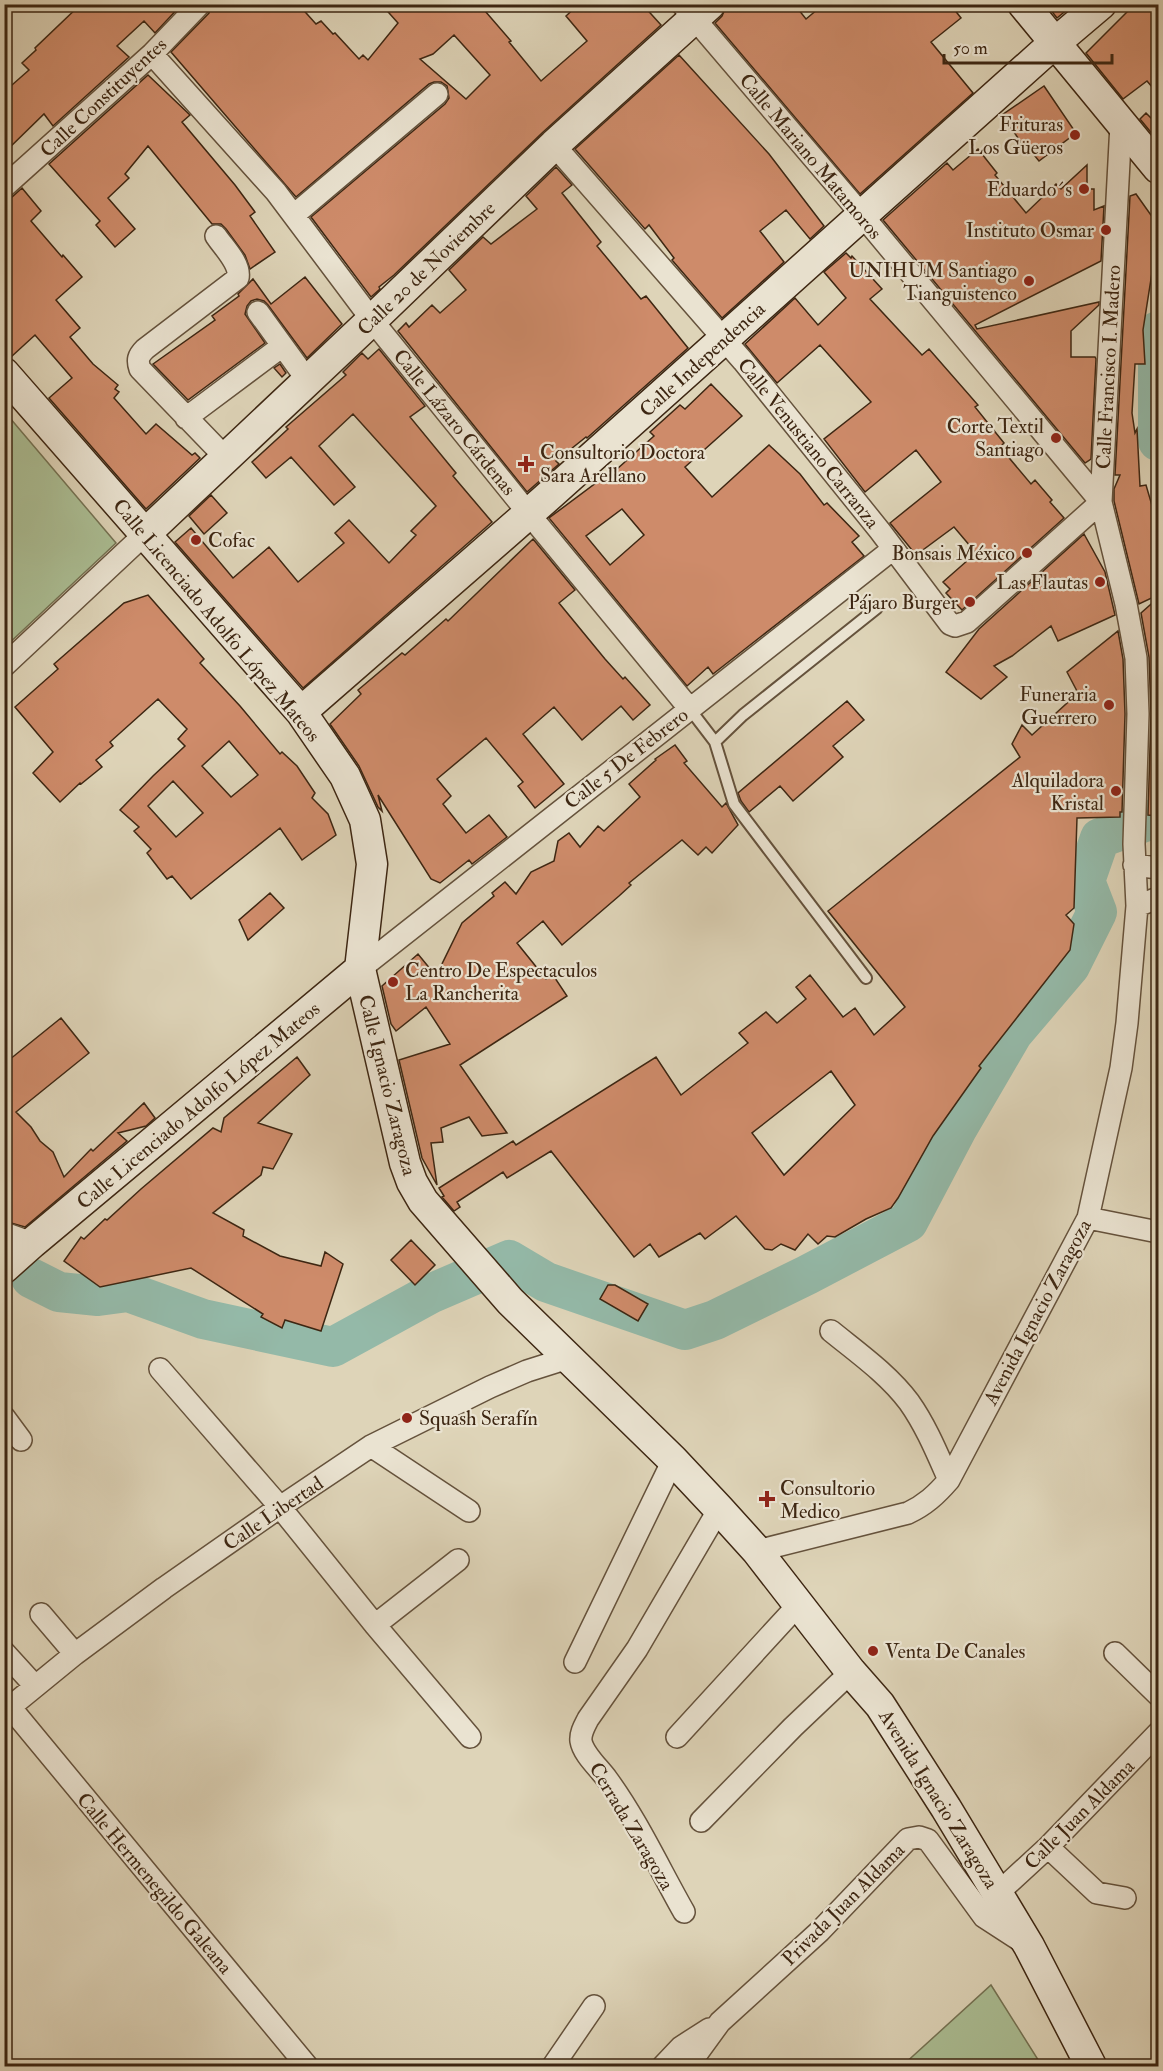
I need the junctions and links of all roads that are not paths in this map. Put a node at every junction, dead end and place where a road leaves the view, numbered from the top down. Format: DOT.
graph roads {
  1 [pos="200,4"];
  2 [pos="1023,4"];
  3 [pos="1101,4"];
  4 [pos="695,9"];
  5 [pos="1056,43"];
  6 [pos="152,54"];
  7 [pos="437,94"];
  8 [pos="1121,124"];
  9 [pos="554,145"];
  10 [pos="1158,168"];
  11 [pos="4,187"];
  12 [pos="294,214"];
  13 [pos="862,215"];
  14 [pos="216,236"];
  15 [pos="258,312"];
  16 [pos="372,320"];
  17 [pos="724,338"];
  18 [pos="281,347"];
  19 [pos="4,373"];
  20 [pos="308,381"];
  21 [pos="186,418"];
  22 [pos="225,457"];
  23 [pos="1101,502"];
  24 [pos="529,514"];
  25 [pos="146,534"];
  26 [pos="893,549"];
  27 [pos="877,608"];
  28 [pos="4,666"];
  29 [pos="689,708"];
  30 [pos="301,712"];
  31 [pos="715,742"];
  32 [pos="1134,865"];
  33 [pos="1158,868"];
  34 [pos="1158,898"];
  35 [pos="1137,906"];
  36 [pos="360,969"];
  37 [pos="866,978"];
  38 [pos="1088,1218"];
  39 [pos="1158,1232"];
  40 [pos="4,1233"];
  41 [pos="32,1243"];
  42 [pos="4,1268"];
  43 [pos="831,1331"];
  44 [pos="568,1358"];
  45 [pos="160,1369"];
  46 [pos="4,1417"];
  47 [pos="21,1440"];
  48 [pos="371,1446"];
  49 [pos="673,1460"];
  50 [pos="949,1480"];
  51 [pos="280,1507"];
  52 [pos="719,1509"];
  53 [pos="470,1511"];
  54 [pos="757,1551"];
  55 [pos="458,1560"];
  56 [pos="799,1604"];
  57 [pos="42,1614"];
  58 [pos="375,1625"];
  59 [pos="4,1652"];
  60 [pos="1115,1653"];
  61 [pos="75,1654"];
  62 [pos="575,1662"];
  63 [pos="851,1672"];
  64 [pos="35,1686"];
  65 [pos="1158,1695"];
  66 [pos="7,1710"];
  67 [pos="1158,1732"];
  68 [pos="470,1737"];
  69 [pos="677,1737"];
  70 [pos="701,1821"];
  71 [pos="1048,1847"];
  72 [pos="998,1893"];
  73 [pos="1125,1898"];
  74 [pos="684,1912"];
  75 [pos="1029,1946"];
  76 [pos="594,2006"];
  77 [pos="720,2022"];
  78 [pos="304,2063"];
  79 [pos="553,2067"];
  80 [pos="663,2067"];
  81 [pos="688,2067"];
  82 [pos="1091,2067"];
  1 -- 6 [label="street, Calle Constituyentes"];
  2 -- 5 [label="street"];
  3 -- 5 [label="street, Calle Independencia"];
  4 -- 9 [label="street, Calle 20 de Noviembre"];
  4 -- 13 [label="street, Calle Mariano Matamoros"];
  5 -- 8 [label="street"];
  5 -- 13 [label="street, Calle Independencia"];
  6 -- 11 [label="street, Calle Constituyentes"];
  6 -- 12 [label="street, Calle Lázaro Cárdenas"];
  7 -- 12 [label="street"];
  8 -- 10 [label="street"];
  8 -- 23 [label="street, Calle Francisco I. Madero"];
  9 -- 16 [label="street, Calle 20 de Noviembre"];
  9 -- 17 [label="street, Calle Venustiano Carranza"];
  12 -- 16 [label="street, Calle Lázaro Cárdenas"];
  13 -- 17 [label="street, Calle Independencia"];
  13 -- 23 [label="street, Calle Mariano Matamoros"];
  14 -- 21 [label="street"];
  15 -- 18 [label="street"];
  16 -- 20 [label="street, Calle 20 de Noviembre"];
  16 -- 24 [label="street, Calle Lázaro Cárdenas"];
  17 -- 24 [label="street, Calle Independencia"];
  17 -- 26 [label="street, Calle Venustiano Carranza"];
  18 -- 20 [label="street"];
  18 -- 21 [label="street"];
  19 -- 25 [label="street, Calle Licenciado Adolfo López Mateos"];
  20 -- 22 [label="street, Calle 20 de Noviembre"];
  21 -- 22 [label="street"];
  22 -- 25 [label="street, Calle 20 de Noviembre"];
  23 -- 26 [label="street, Calle Venustiano Carranza"];
  23 -- 32 [label="street, Avenida Ignacio Zaragoza"];
  24 -- 29 [label="street, Calle Lázaro Cárdenas"];
  24 -- 30 [label="street, Calle Independencia"];
  25 -- 28 [label="street"];
  25 -- 30 [label="street, Calle Licenciado Adolfo López Mateos"];
  26 -- 29 [label="street, Calle 5 De Febrero"];
  27 -- 31 [label="lane"];
  29 -- 31 [label="lane"];
  29 -- 36 [label="street, Calle 5 De Febrero"];
  30 -- 36 [label="street, Calle Licenciado Adolfo López Mateos"];
  31 -- 37 [label="lane"];
  32 -- 33 [label="street"];
  32 -- 35 [label="street, Avenida Ignacio Zaragoza"];
  34 -- 35 [label="street"];
  35 -- 38 [label="street, Avenida Ignacio Zaragoza"];
  36 -- 41 [label="street, Calle Licenciado Adolfo López Mateos"];
  36 -- 44 [label="street, Calle Ignacio Zaragoza"];
  38 -- 39 [label="street"];
  38 -- 50 [label="street, Avenida Ignacio Zaragoza"];
  40 -- 41 [label="street"];
  41 -- 42 [label="street, Calle Licenciado Adolfo López Mateos"];
  43 -- 50 [label="street"];
  44 -- 48 [label="street, Calle Libertad"];
  44 -- 49 [label="street, Avenida Ignacio Zaragoza"];
  45 -- 51 [label="street"];
  46 -- 47 [label="street"];
  48 -- 51 [label="street, Calle Libertad"];
  48 -- 53 [label="street"];
  49 -- 52 [label="street, Avenida Ignacio Zaragoza"];
  49 -- 62 [label="street"];
  50 -- 54 [label="street, Avenida Ignacio Zaragoza"];
  51 -- 58 [label="street"];
  51 -- 61 [label="street, Calle Libertad"];
  52 -- 54 [label="street, Avenida Ignacio Zaragoza"];
  52 -- 74 [label="street, Cerrada Zaragoza"];
  54 -- 56 [label="street, Avenida Ignacio Zaragoza"];
  55 -- 58 [label="street"];
  56 -- 63 [label="street, Avenida Ignacio Zaragoza"];
  56 -- 69 [label="street"];
  57 -- 61 [label="street"];
  58 -- 68 [label="street"];
  59 -- 64 [label="street"];
  60 -- 65 [label="street"];
  61 -- 64 [label="street, Calle Libertad"];
  63 -- 70 [label="street"];
  63 -- 72 [label="street, Avenida Ignacio Zaragoza"];
  64 -- 66 [label="street, Calle Libertad"];
  66 -- 78 [label="street, Calle Hermenegildo Galeana"];
  67 -- 71 [label="street, Calle Juan Aldama"];
  71 -- 72 [label="street, Calle Juan Aldama"];
  71 -- 73 [label="street"];
  72 -- 75 [label="street, Avenida Ignacio Zaragoza"];
  75 -- 77 [label="street, Privada Juan Aldama"];
  75 -- 82 [label="street, Avenida Ignacio Zaragoza"];
  76 -- 79 [label="street"];
  77 -- 80 [label="street"];
  77 -- 81 [label="street, Privada Juan Aldama"];
}
